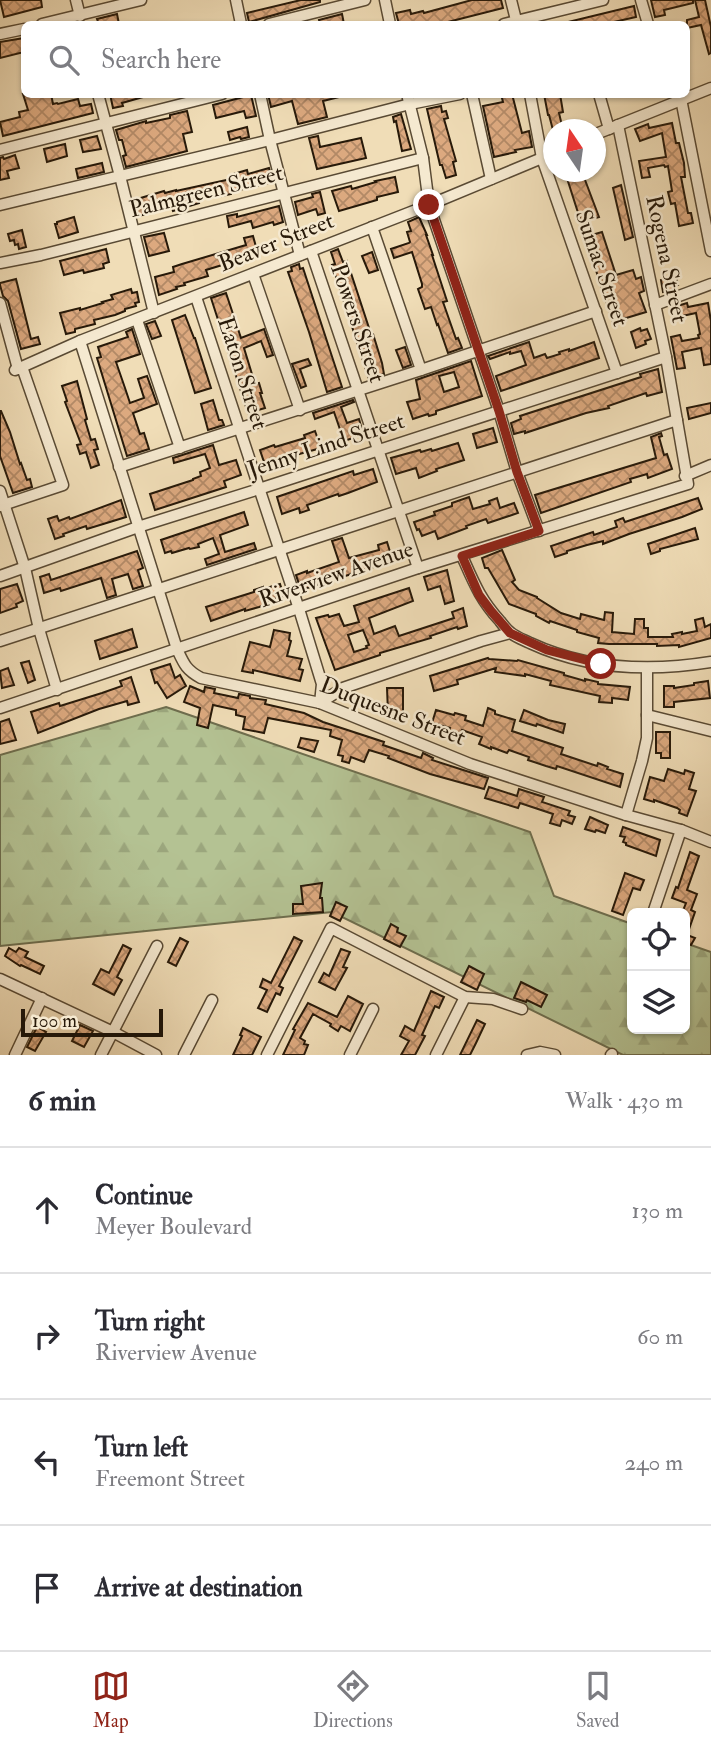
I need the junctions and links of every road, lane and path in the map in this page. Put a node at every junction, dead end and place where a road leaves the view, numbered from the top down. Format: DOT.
graph roads {
  1 [pos="76,0"];
  2 [pos="141,0"];
  3 [pos="236,0"];
  4 [pos="365,0"];
  5 [pos="385,0"];
  6 [pos="511,0"];
  7 [pos="603,0"];
  8 [pos="641,0"];
  9 [pos="80,16"];
  10 [pos="56,21"];
  11 [pos="240,21"];
  12 [pos="281,21"];
  13 [pos="389,21"];
  14 [pos="516,21"];
  15 [pos="524,21"];
  16 [pos="647,21"];
  17 [pos="21,30"];
  18 [pos="0,34"];
  19 [pos="711,88"];
  20 [pos="690,96"];
  21 [pos="99,98"];
  22 [pos="206,98"];
  23 [pos="261,98"];
  24 [pos="473,98"];
  25 [pos="531,98"];
  26 [pos="601,98"];
  27 [pos="408,99"];
  28 [pos="681,99"];
  29 [pos="667,100"];
  30 [pos="105,123"];
  31 [pos="614,127"];
  32 [pos="606,130"];
  33 [pos="270,140"];
  34 [pos="0,150"];
  35 [pos="423,158"];
  36 [pos="542,158"];
  37 [pos="120,176"];
  38 [pos="491,178"];
  39 [pos="284,193"];
  40 [pos="0,205"];
  41 [pos="429,205"];
  42 [pos="372,227"];
  43 [pos="134,232"];
  44 [pos="711,251"];
  45 [pos="306,253"];
  46 [pos="0,264"];
  47 [pos="253,274"];
  48 [pos="711,284"];
  49 [pos="196,297"];
  50 [pos="0,303"];
  51 [pos="655,306"];
  52 [pos="596,312"];
  53 [pos="154,313"];
  54 [pos="137,320"];
  55 [pos="80,341"];
  56 [pos="478,350"];
  57 [pos="666,357"];
  58 [pos="18,369"];
  59 [pos="421,370"];
  60 [pos="617,373"];
  61 [pos="359,391"];
  62 [pos="300,410"];
  63 [pos="499,411"];
  64 [pos="677,420"];
  65 [pos="239,428"];
  66 [pos="180,448"];
  67 [pos="380,450"];
  68 [pos="711,465"];
  69 [pos="119,467"];
  70 [pos="517,472"];
  71 [pos="687,480"];
  72 [pos="259,489"];
  73 [pos="0,491"];
  74 [pos="2,505"];
  75 [pos="398,511"];
  76 [pos="138,527"];
  77 [pos="539,531"];
  78 [pos="279,549"];
  79 [pos="462,556"];
  80 [pos="25,568"];
  81 [pos="418,568"];
  82 [pos="0,576"];
  83 [pos="159,589"];
  84 [pos="299,609"];
  85 [pos="39,629"];
  86 [pos="510,633"];
  87 [pos="0,641"];
  88 [pos="177,649"];
  89 [pos="711,662"];
  90 [pos="647,669"];
  91 [pos="57,690"];
  92 [pos="320,703"];
  93 [pos="0,708"];
  94 [pos="647,715"];
  95 [pos="711,731"];
  96 [pos="626,815"];
  97 [pos="681,830"];
  98 [pos="711,842"];
  99 [pos="655,908"];
  100 [pos="157,946"];
  101 [pos="0,979"];
  102 [pos="42,998"];
  103 [pos="466,998"];
  104 [pos="212,1000"];
  105 [pos="373,1009"];
  106 [pos="522,1009"];
  107 [pos="113,1032"];
  108 [pos="15,1055"];
  109 [pos="101,1055"];
  110 [pos="156,1055"];
  111 [pos="184,1055"];
  112 [pos="267,1055"];
  113 [pos="350,1055"];
  114 [pos="436,1055"];
  115 [pos="527,1055"];
  116 [pos="555,1055"];
  1 -- 9 [label="street"];
  2 -- 9 [label="street"];
  3 -- 11 [label="street"];
  4 -- 12 [label="street"];
  5 -- 13 [label="street"];
  6 -- 14 [label="street"];
  7 -- 15 [label="street"];
  8 -- 16 [label="street"];
  9 -- 10 [label="street"];
  17 -- 18 [label="street"];
  19 -- 20 [label="street"];
  21 -- 30 [label="street"];
  22 -- 30 [label="street"];
  23 -- 33 [label="street, Powers Street"];
  24 -- 38 [label="street"];
  25 -- 36 [label="street, Sumac Street"];
  26 -- 31 [label="street, Rogena Street"];
  27 -- 33 [label="street"];
  27 -- 35 [label="street"];
  28 -- 29 [label="street"];
  28 -- 44 [label="street"];
  29 -- 31 [label="street"];
  30 -- 34 [label="street"];
  30 -- 37 [label="street"];
  31 -- 32 [label="street"];
  31 -- 51 [label="street, Rogena Street"];
  33 -- 37 [label="street"];
  33 -- 39 [label="street, Powers Street"];
  35 -- 39 [label="street, Palmgreen Street"];
  35 -- 41 [label="street"];
  36 -- 38 [label="street, Beaver Street"];
  36 -- 52 [label="street, Sumac Street"];
  37 -- 40 [label="street"];
  37 -- 43 [label="street"];
  38 -- 41 [label="street, Beaver Street"];
  39 -- 43 [label="street, Palmgreen Street"];
  39 -- 45 [label="street, Powers Street"];
  41 -- 42 [label="street, Beaver Street"];
  41 -- 56 [label="street"];
  42 -- 45 [label="street, Beaver Street"];
  42 -- 59 [label="street"];
  43 -- 46 [label="street, Palmgreen Street"];
  43 -- 53 [label="street"];
  45 -- 47 [label="street, Beaver Street"];
  45 -- 61 [label="street, Powers Street"];
  47 -- 49 [label="street, Beaver Street"];
  47 -- 62 [label="street"];
  48 -- 51 [label="street"];
  49 -- 53 [label="street, Beaver Street"];
  49 -- 65 [label="street, Eaton Street"];
  50 -- 58 [label="street"];
  51 -- 57 [label="street, Rogena Street"];
  52 -- 56 [label="street"];
  52 -- 60 [label="street, Sumac Street"];
  53 -- 54 [label="street, Beaver Street"];
  54 -- 55 [label="street, Beaver Street"];
  54 -- 66 [label="street"];
  55 -- 58 [label="street, Beaver Street"];
  55 -- 69 [label="street, Duquesne Street"];
  56 -- 59 [label="street"];
  56 -- 63 [label="street"];
  57 -- 60 [label="street, Jenny Lind Street"];
  57 -- 64 [label="street, Rogena Street"];
  58 -- 74 [label="street"];
  59 -- 61 [label="street"];
  60 -- 63 [label="street, Jenny Lind Street"];
  61 -- 62 [label="street"];
  61 -- 67 [label="street, Powers Street"];
  62 -- 65 [label="street"];
  63 -- 67 [label="street, Jenny Lind Street"];
  63 -- 70 [label="street"];
  64 -- 70 [label="street"];
  64 -- 71 [label="street, Rogena Street"];
  65 -- 66 [label="street"];
  65 -- 72 [label="street, Eaton Street"];
  66 -- 69 [label="street"];
  67 -- 72 [label="street, Jenny Lind Street"];
  67 -- 75 [label="street, Powers Street"];
  68 -- 71 [label="street, Riverview Avenue"];
  69 -- 76 [label="street, Duquesne Street"];
  70 -- 75 [label="street"];
  70 -- 77 [label="street"];
  71 -- 77 [label="street, Riverview Avenue"];
  72 -- 76 [label="street, Jenny Lind Street"];
  72 -- 78 [label="street, Eaton Street"];
  73 -- 74 [label="street"];
  74 -- 80 [label="street"];
  75 -- 78 [label="street"];
  75 -- 81 [label="street, Powers Street"];
  76 -- 80 [label="street, Jenny Lind Street"];
  76 -- 83 [label="street, Duquesne Street"];
  77 -- 79 [label="street, Riverview Avenue"];
  78 -- 83 [label="street"];
  78 -- 84 [label="street, Eaton Street"];
  79 -- 81 [label="street, Riverview Avenue"];
  79 -- 86 [label="street"];
  80 -- 82 [label="street, Jenny Lind Street"];
  80 -- 85 [label="street"];
  81 -- 84 [label="street, Riverview Avenue"];
  83 -- 85 [label="street"];
  83 -- 88 [label="street, Duquesne Street"];
  84 -- 88 [label="street, Riverview Avenue"];
  84 -- 92 [label="street, Eaton Street"];
  85 -- 87 [label="street"];
  85 -- 91 [label="street"];
  86 -- 90 [label="street"];
  86 -- 92 [label="street"];
  88 -- 91 [label="street, Riverview Avenue"];
  88 -- 92 [label="street, Duquesne Street"];
  89 -- 90 [label="street"];
  90 -- 94 [label="street"];
  91 -- 93 [label="street, Riverview Avenue"];
  92 -- 96 [label="street, Duquesne Street"];
  94 -- 95 [label="street"];
  94 -- 96 [label="street"];
  96 -- 97 [label="street, Duquesne Street"];
  97 -- 98 [label="street, Duquesne Street"];
  97 -- 99 [label="street"];
  100 -- 107 [label="street"];
  101 -- 102 [label="street"];
  102 -- 107 [label="street"];
  102 -- 108 [label="street"];
  103 -- 106 [label="street"];
  103 -- 112 [label="street"];
  103 -- 114 [label="street"];
  104 -- 111 [label="street"];
  105 -- 113 [label="street"];
  107 -- 109 [label="street"];
  107 -- 110 [label="street"];
  115 -- 116 [label="street"];
}
